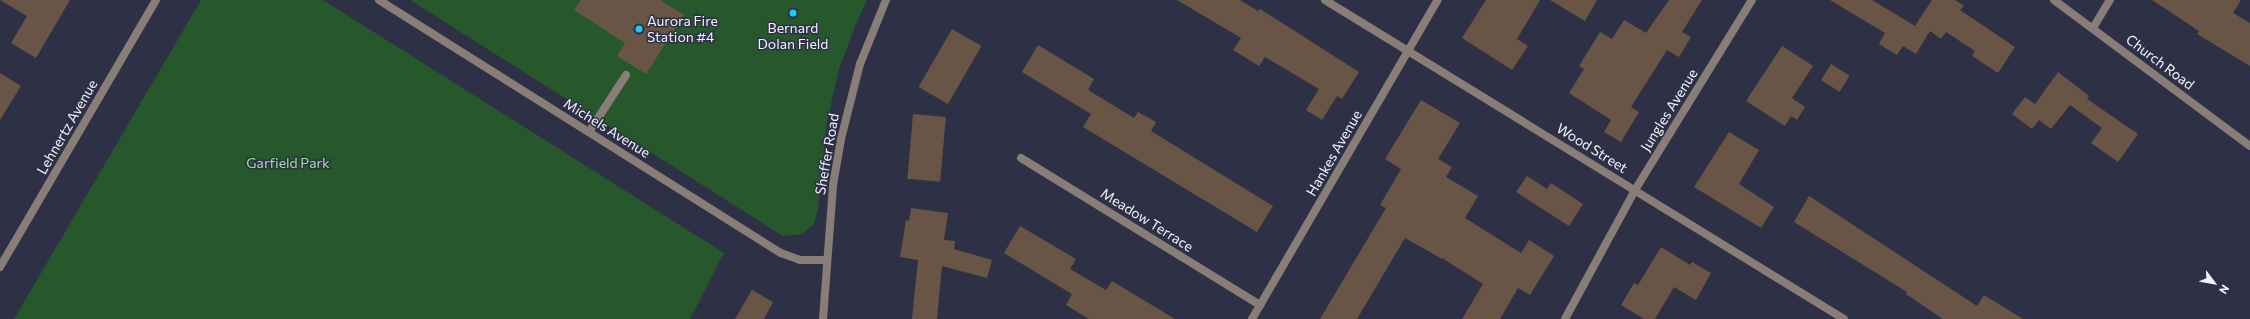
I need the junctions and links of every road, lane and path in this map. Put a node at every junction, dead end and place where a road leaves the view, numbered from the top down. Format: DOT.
graph roads {
  1 [pos="156,0"];
  2 [pos="378,0"];
  3 [pos="886,0"];
  4 [pos="1325,0"];
  5 [pos="1438,0"];
  6 [pos="1752,0"];
  7 [pos="2054,0"];
  8 [pos="2110,0"];
  9 [pos="2093,28"];
  10 [pos="1409,51"];
  11 [pos="626,75"];
  12 [pos="589,132"];
  13 [pos="2250,146"];
  14 [pos="1021,158"];
  15 [pos="1635,190"];
  16 [pos="827,260"];
  17 [pos="0,267"];
  18 [pos="1260,305"];
  19 [pos="823,319"];
  20 [pos="1252,319"];
  21 [pos="1565,319"];
  22 [pos="1844,319"];
  1 -- 17 [label="street, Lehnertz Avenue"];
  2 -- 12 [label="street, Michels Avenue"];
  3 -- 16 [label="street, Sheffer Road"];
  4 -- 10 [label="street, Wood Street"];
  5 -- 10 [label="street, Hankes Avenue"];
  6 -- 15 [label="street, Jungles Avenue"];
  7 -- 9 [label="street, Church Road"];
  8 -- 9 [label="street"];
  9 -- 13 [label="street, Church Road"];
  10 -- 15 [label="street, Wood Street"];
  10 -- 18 [label="street, Hankes Avenue"];
  11 -- 12 [label="street"];
  12 -- 16 [label="street, Michels Avenue"];
  14 -- 18 [label="street, Meadow Terrace"];
  15 -- 21 [label="street, Jungles Avenue"];
  15 -- 22 [label="street, Wood Street"];
  16 -- 19 [label="street, Sheffer Road"];
  18 -- 20 [label="street, Hankes Avenue"];
}
